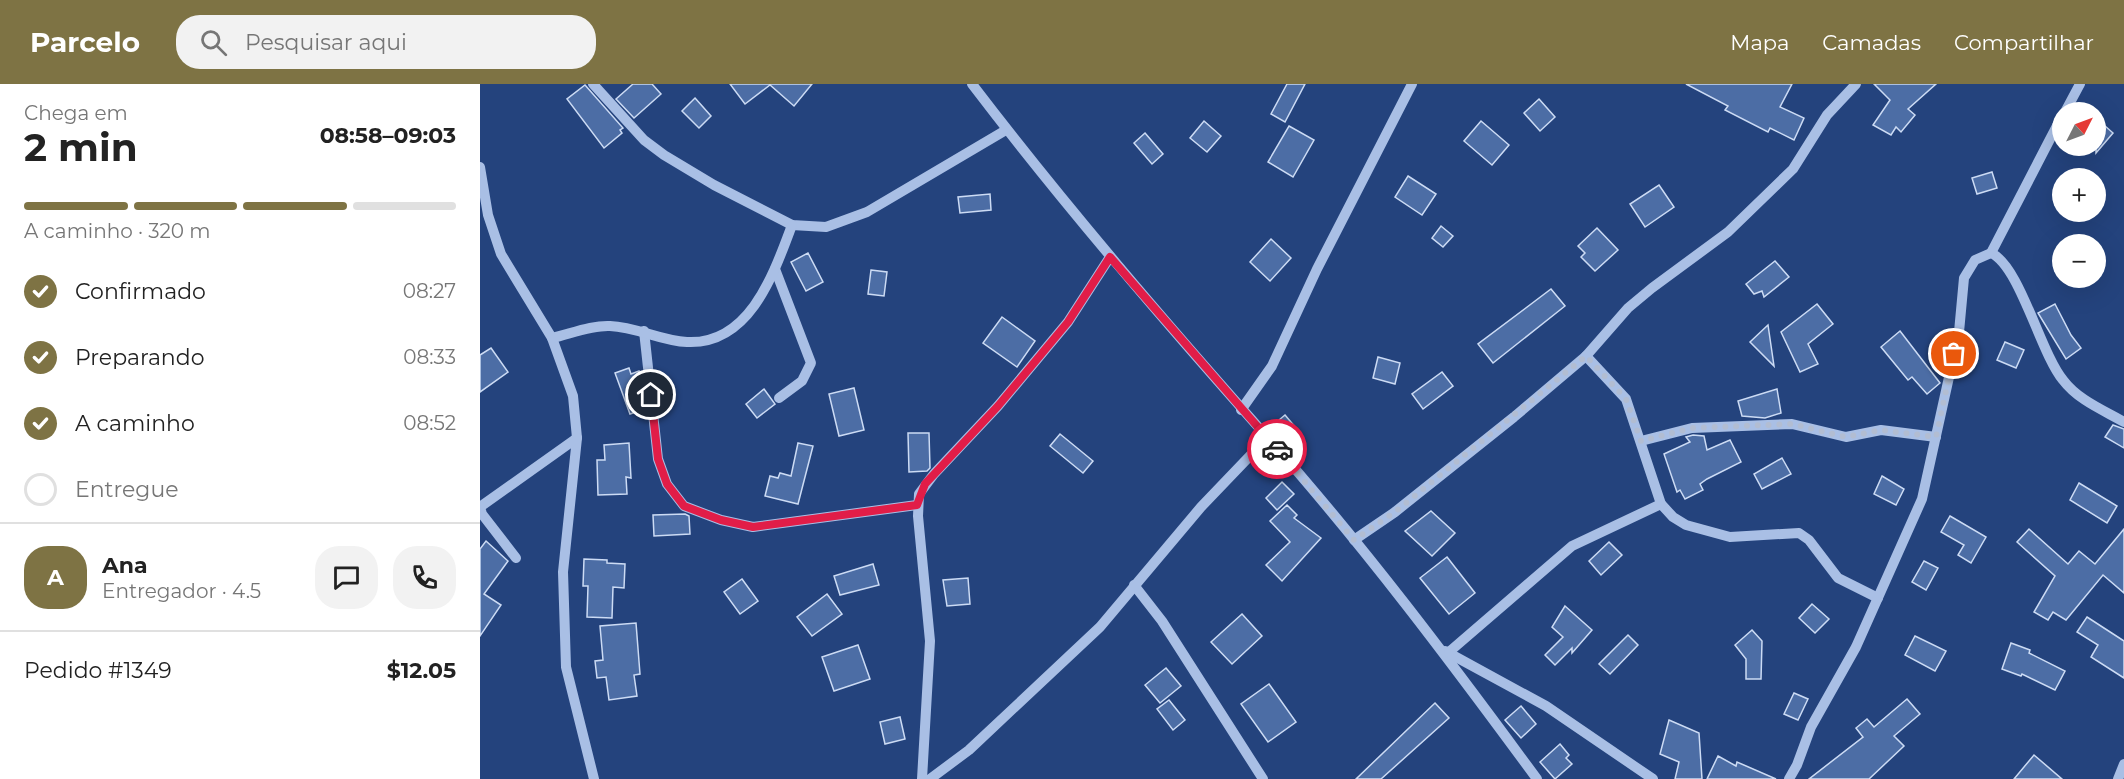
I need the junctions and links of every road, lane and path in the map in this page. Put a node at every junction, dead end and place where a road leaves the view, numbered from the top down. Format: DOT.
graph roads {
  1 [pos="593,84"];
  2 [pos="972,84"];
  3 [pos="1412,84"];
  4 [pos="1856,84"];
  5 [pos="2080,84"];
  6 [pos="2070,102"];
  7 [pos="1006,130"];
  8 [pos="2052,137"];
  9 [pos="480,167"];
  10 [pos="792,225"];
  11 [pos="1990,253"];
  12 [pos="1110,257"];
  13 [pos="775,269"];
  14 [pos="644,331"];
  15 [pos="552,338"];
  16 [pos="1586,356"];
  17 [pos="779,398"];
  18 [pos="1241,410"];
  19 [pos="2124,422"];
  20 [pos="1268,437"];
  21 [pos="1936,437"];
  22 [pos="577,438"];
  23 [pos="1641,441"];
  24 [pos="1661,504"];
  25 [pos="917,505"];
  26 [pos="1354,540"];
  27 [pos="516,558"];
  28 [pos="1134,585"];
  29 [pos="1878,598"];
  30 [pos="1446,651"];
  31 [pos="2124,764"];
  32 [pos="594,779"];
  33 [pos="922,779"];
  34 [pos="930,779"];
  35 [pos="1263,779"];
  36 [pos="1537,779"];
  37 [pos="1653,779"];
  38 [pos="1789,779"];
  39 [pos="2118,779"];
  1 -- 10 [label="street"];
  2 -- 7 [label="street"];
  3 -- 18 [label="street"];
  4 -- 16 [label="street"];
  5 -- 6 [label="street"];
  7 -- 10 [label="street"];
  7 -- 12 [label="street"];
  8 -- 11 [label="street"];
  9 -- 15 [label="street"];
  10 -- 13 [label="street"];
  11 -- 19 [label="street"];
  11 -- 21 [label="street"];
  12 -- 18 [label="street"];
  12 -- 25 [label="street"];
  13 -- 14 [label="street"];
  13 -- 17 [label="street"];
  14 -- 15 [label="street"];
  14 -- 25 [label="street"];
  15 -- 22 [label="street"];
  16 -- 23 [label="street"];
  16 -- 26 [label="street"];
  18 -- 20 [label="street"];
  20 -- 26 [label="street"];
  20 -- 28 [label="street"];
  21 -- 23 [label="street"];
  21 -- 29 [label="street"];
  22 -- 27 [label="street"];
  22 -- 32 [label="street"];
  23 -- 24 [label="street"];
  24 -- 29 [label="street"];
  24 -- 30 [label="street"];
  25 -- 33 [label="street"];
  26 -- 30 [label="street"];
  28 -- 34 [label="street"];
  28 -- 35 [label="street"];
  29 -- 38 [label="street"];
  30 -- 36 [label="street"];
  30 -- 37 [label="street"];
  31 -- 39 [label="street"];
}
